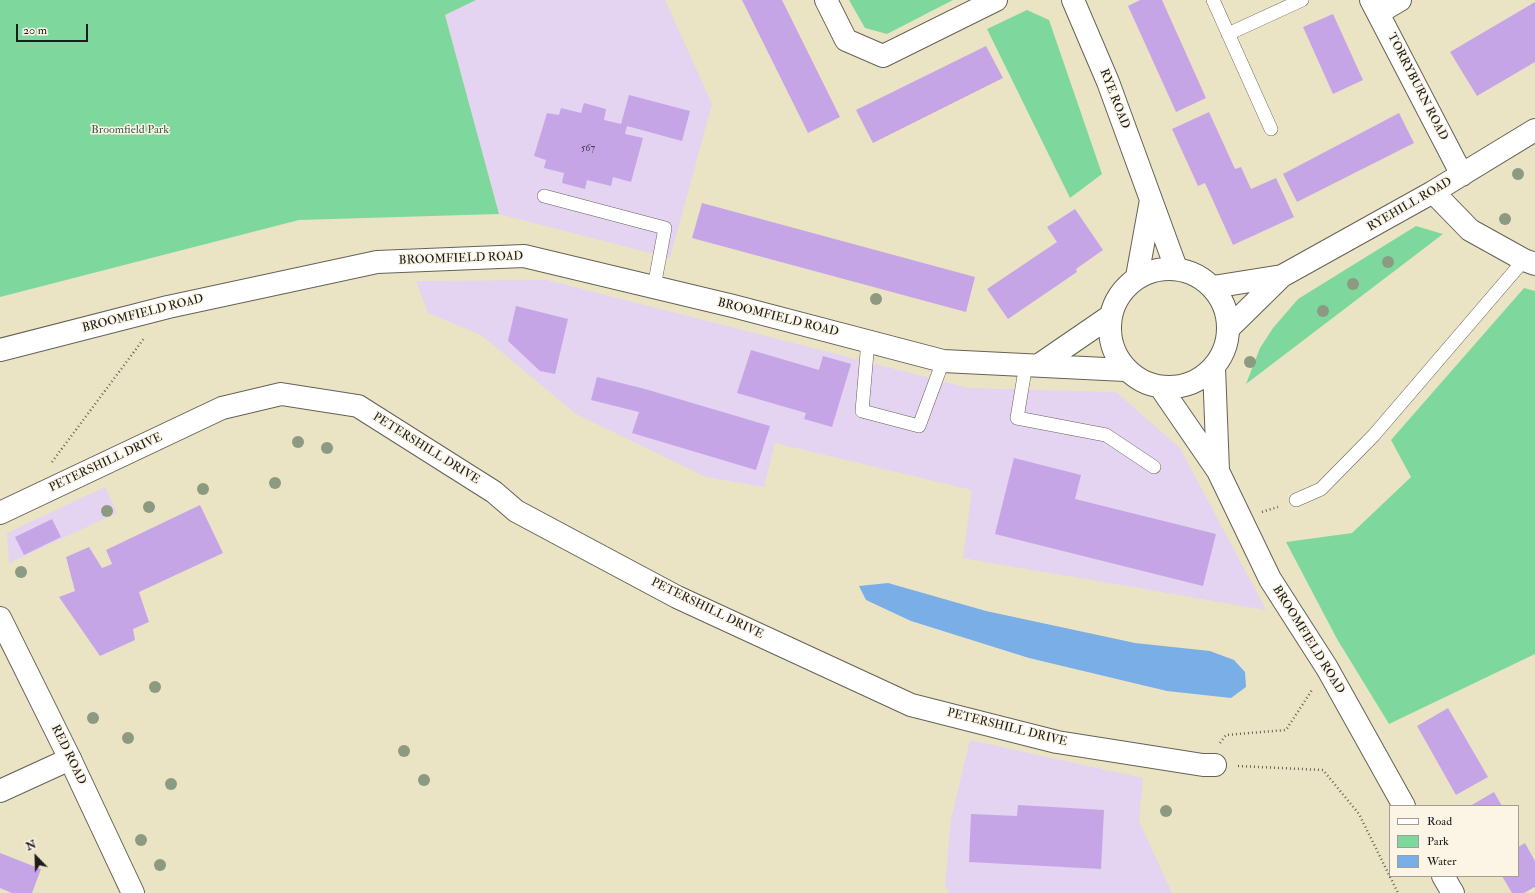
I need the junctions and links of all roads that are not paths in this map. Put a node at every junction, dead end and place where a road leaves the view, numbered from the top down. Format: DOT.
graph roads {
  1 [pos="826,0"];
  2 [pos="996,0"];
  3 [pos="1073,0"];
  4 [pos="1213,0"];
  5 [pos="1302,0"];
  6 [pos="1400,0"];
  7 [pos="1375,6"];
  8 [pos="1228,34"];
  9 [pos="1271,129"];
  10 [pos="1535,130"];
  11 [pos="1462,175"];
  12 [pos="1434,192"];
  13 [pos="544,196"];
  14 [pos="1151,200"];
  15 [pos="1529,262"];
  16 [pos="1176,268"];
  17 [pos="1282,276"];
  18 [pos="1137,277"];
  19 [pos="654,287"];
  20 [pos="1213,287"];
  21 [pos="1109,316"];
  22 [pos="1229,328"];
  23 [pos="868,341"];
  24 [pos="0,350"];
  25 [pos="943,361"];
  26 [pos="1032,364"];
  27 [pos="1214,368"];
  28 [pos="1125,370"];
  29 [pos="1161,388"];
  30 [pos="1154,467"];
  31 [pos="1218,471"];
  32 [pos="1296,500"];
  33 [pos="0,513"];
  34 [pos="0,618"];
  35 [pos="70,759"];
  36 [pos="1209,765"];
  37 [pos="0,791"];
  38 [pos="1403,805"];
  39 [pos="1444,877"];
  40 [pos="133,893"];
  41 [pos="1453,893"];
  1 -- 2 [label="street"];
  3 -- 14 [label="street, RYE ROAD"];
  4 -- 8 [label="lane"];
  5 -- 8 [label="lane"];
  6 -- 7 [label="street"];
  7 -- 11 [label="street, TORRYBURN ROAD"];
  8 -- 9 [label="lane"];
  10 -- 11 [label="street, RYEHILL ROAD"];
  11 -- 12 [label="street, RYEHILL ROAD"];
  12 -- 15 [label="street"];
  12 -- 17 [label="street, RYEHILL ROAD"];
  13 -- 19 [label="lane"];
  14 -- 16 [label="street, RYE ROAD"];
  14 -- 18 [label="street"];
  15 -- 32 [label="lane"];
  16 -- 18 [label="street"];
  16 -- 20 [label="street"];
  17 -- 20 [label="street, RYEHILL ROAD"];
  17 -- 22 [label="street, RYEHILL ROAD"];
  18 -- 21 [label="street"];
  19 -- 23 [label="street, BROOMFIELD ROAD"];
  19 -- 24 [label="street, BROOMFIELD ROAD"];
  20 -- 22 [label="street"];
  21 -- 26 [label="street"];
  21 -- 28 [label="street"];
  22 -- 27 [label="street"];
  23 -- 25 [label="street, BROOMFIELD ROAD"];
  23 -- 25 [label="lane"];
  25 -- 26 [label="street, BROOMFIELD ROAD"];
  26 -- 28 [label="street, BROOMFIELD ROAD"];
  26 -- 30 [label="lane"];
  27 -- 29 [label="street"];
  27 -- 31 [label="street, BROOMFIELD ROAD"];
  28 -- 29 [label="street"];
  29 -- 31 [label="street, BROOMFIELD ROAD"];
  31 -- 38 [label="street, BROOMFIELD ROAD"];
  33 -- 36 [label="street, PETERSHILL DRIVE"];
  34 -- 35 [label="street, RED ROAD"];
  35 -- 37 [label="street"];
  35 -- 40 [label="street, RED ROAD"];
  39 -- 41 [label="street"];
}
